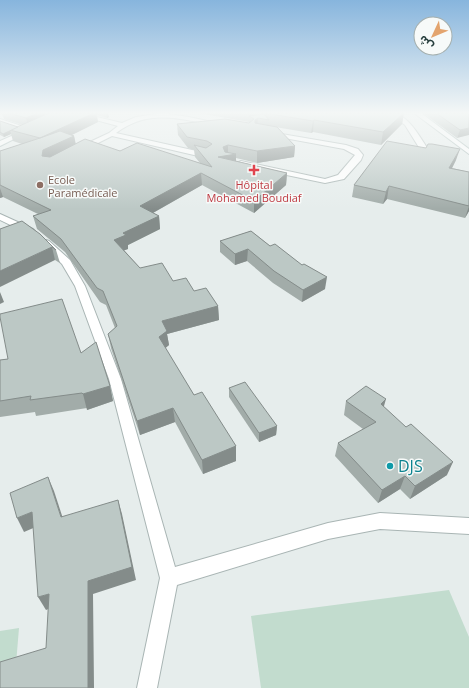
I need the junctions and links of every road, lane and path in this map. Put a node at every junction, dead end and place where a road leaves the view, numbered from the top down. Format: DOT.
graph roads {
  1 [pos="89,145"];
  2 [pos="159,145"];
  3 [pos="335,145"];
  4 [pos="421,145"];
  5 [pos="460,145"];
  6 [pos="426,152"];
  7 [pos="469,152"];
  8 [pos="70,155"];
  9 [pos="207,156"];
  10 [pos="235,162"];
  11 [pos="0,217"];
  12 [pos="469,526"];
  13 [pos="169,578"];
  14 [pos="147,688"];
  1 -- 8 [label="street"];
  2 -- 9 [label="street"];
  3 -- 10 [label="street"];
  4 -- 6 [label="street"];
  5 -- 7 [label="street"];
  11 -- 13 [label="street"];
  12 -- 13 [label="street"];
  13 -- 14 [label="street"];
}
